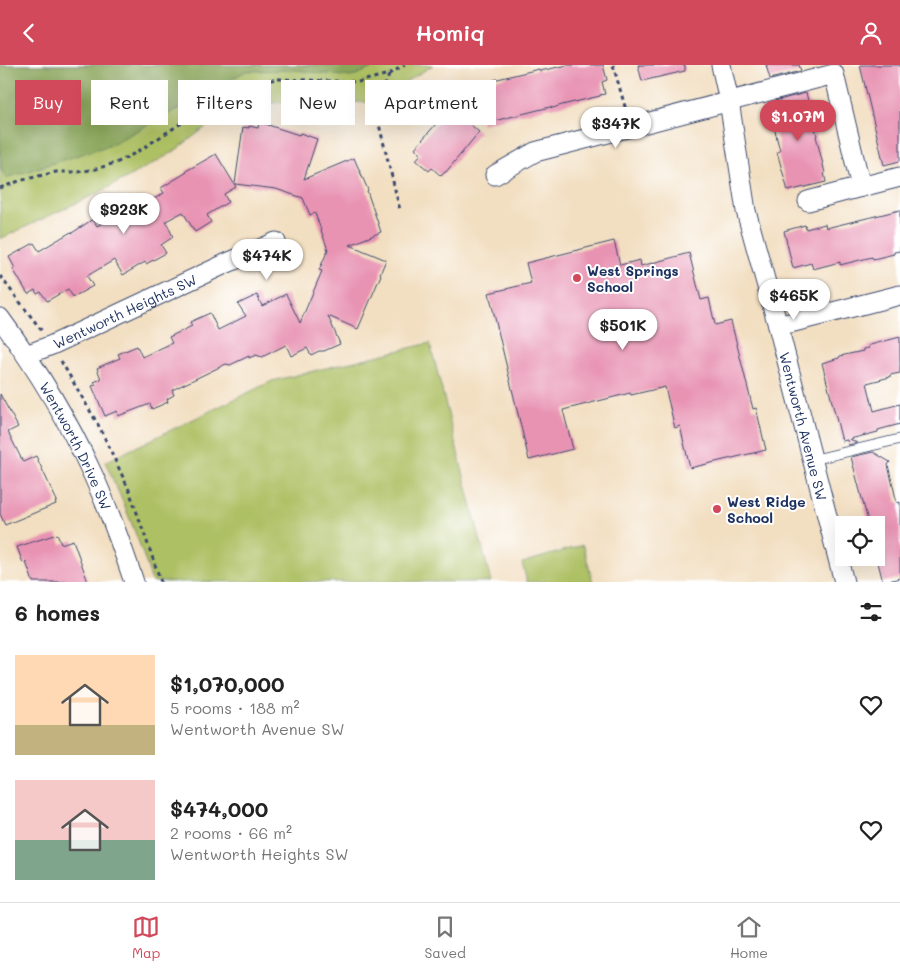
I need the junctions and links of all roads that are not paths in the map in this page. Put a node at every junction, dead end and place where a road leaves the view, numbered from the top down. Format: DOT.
graph roads {
  1 [pos="721,65"];
  2 [pos="729,101"];
  3 [pos="495,175"];
  4 [pos="900,177"];
  5 [pos="861,187"];
  6 [pos="808,201"];
  7 [pos="276,242"];
  8 [pos="900,295"];
  9 [pos="0,318"];
  10 [pos="778,326"];
  11 [pos="26,355"];
  12 [pos="900,439"];
  13 [pos="812,460"];
  14 [pos="134,582"];
  15 [pos="844,582"];
  1 -- 2 [label="street, Wentworth Avenue SW"];
  2 -- 3 [label="street"];
  2 -- 5 [label="street"];
  2 -- 10 [label="street, Wentworth Avenue SW"];
  4 -- 5 [label="street"];
  5 -- 6 [label="street"];
  7 -- 11 [label="street, Wentworth Heights SW"];
  8 -- 10 [label="street"];
  9 -- 11 [label="street, Wentworth Drive SW"];
  10 -- 13 [label="street, Wentworth Avenue SW"];
  11 -- 14 [label="street, Wentworth Drive SW"];
  12 -- 13 [label="lane"];
  13 -- 15 [label="street, Wentworth Avenue SW"];
}
